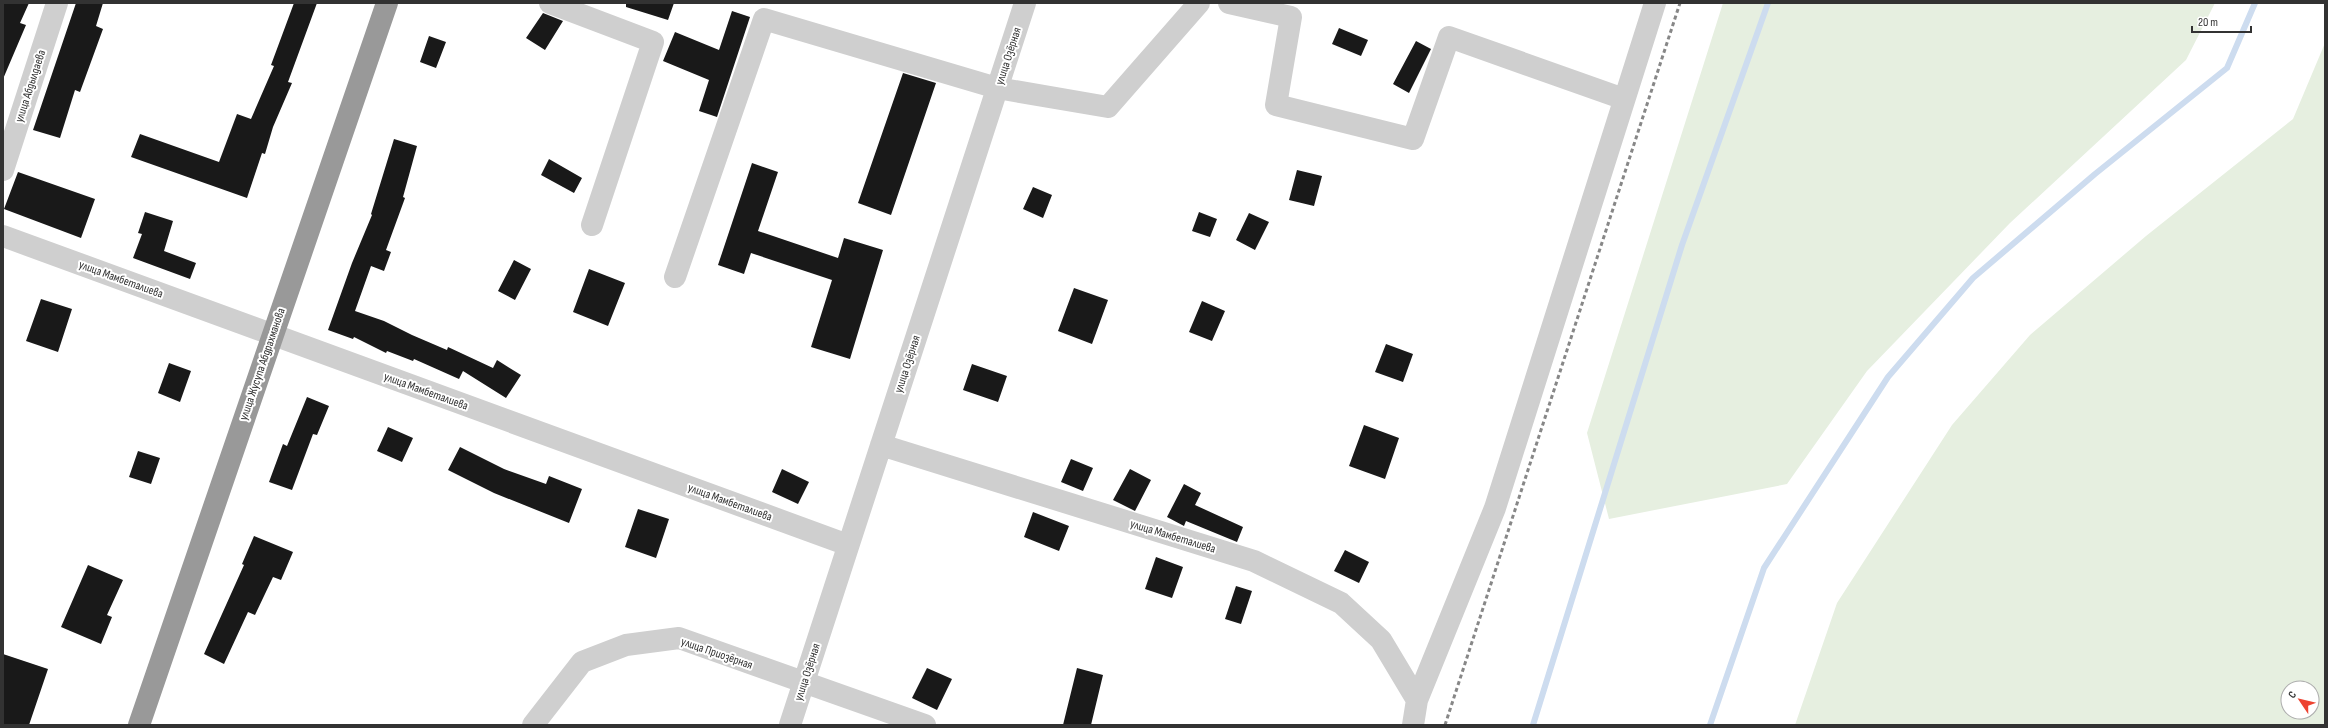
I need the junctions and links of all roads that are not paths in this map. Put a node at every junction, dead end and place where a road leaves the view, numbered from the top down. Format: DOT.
graph roads {
  1 [pos="57,3"];
  2 [pos="387,3"];
  3 [pos="550,3"];
  4 [pos="1025,3"];
  5 [pos="1198,3"];
  6 [pos="1229,3"];
  7 [pos="1655,3"];
  8 [pos="1294,10"];
  9 [pos="997,88"];
  10 [pos="1624,99"];
  11 [pos="3,170"];
  12 [pos="592,225"];
  13 [pos="3,236"];
  14 [pos="675,277"];
  15 [pos="272,334"];
  16 [pos="881,445"];
  17 [pos="848,545"];
  18 [pos="803,683"];
  19 [pos="1417,700"];
  20 [pos="139,725"];
  21 [pos="533,725"];
  22 [pos="790,725"];
  23 [pos="924,725"];
  24 [pos="1413,725"];
  1 -- 11 [label="street, улица Абдылдаева"];
  2 -- 15 [label="highway, улица Жусупа Абдрахманова"];
  3 -- 12 [label="street"];
  4 -- 9 [label="street, улица Озёрная"];
  5 -- 9 [label="street"];
  6 -- 8 [label="street"];
  7 -- 10 [label="street"];
  8 -- 10 [label="street"];
  9 -- 14 [label="street"];
  9 -- 16 [label="street, улица Озёрная"];
  10 -- 19 [label="street"];
  13 -- 15 [label="street, улица Мамбеталиева"];
  15 -- 17 [label="street, улица Мамбеталиева"];
  15 -- 20 [label="highway, улица Жусупа Абдрахманова"];
  16 -- 17 [label="street, улица Озёрная"];
  16 -- 19 [label="street, улица Мамбеталиева"];
  17 -- 18 [label="street, улица Озёрная"];
  18 -- 21 [label="street, улица Приозёрная"];
  18 -- 22 [label="street, улица Озёрная"];
  18 -- 23 [label="street, улица Приозёрная"];
  19 -- 24 [label="street"];
}
